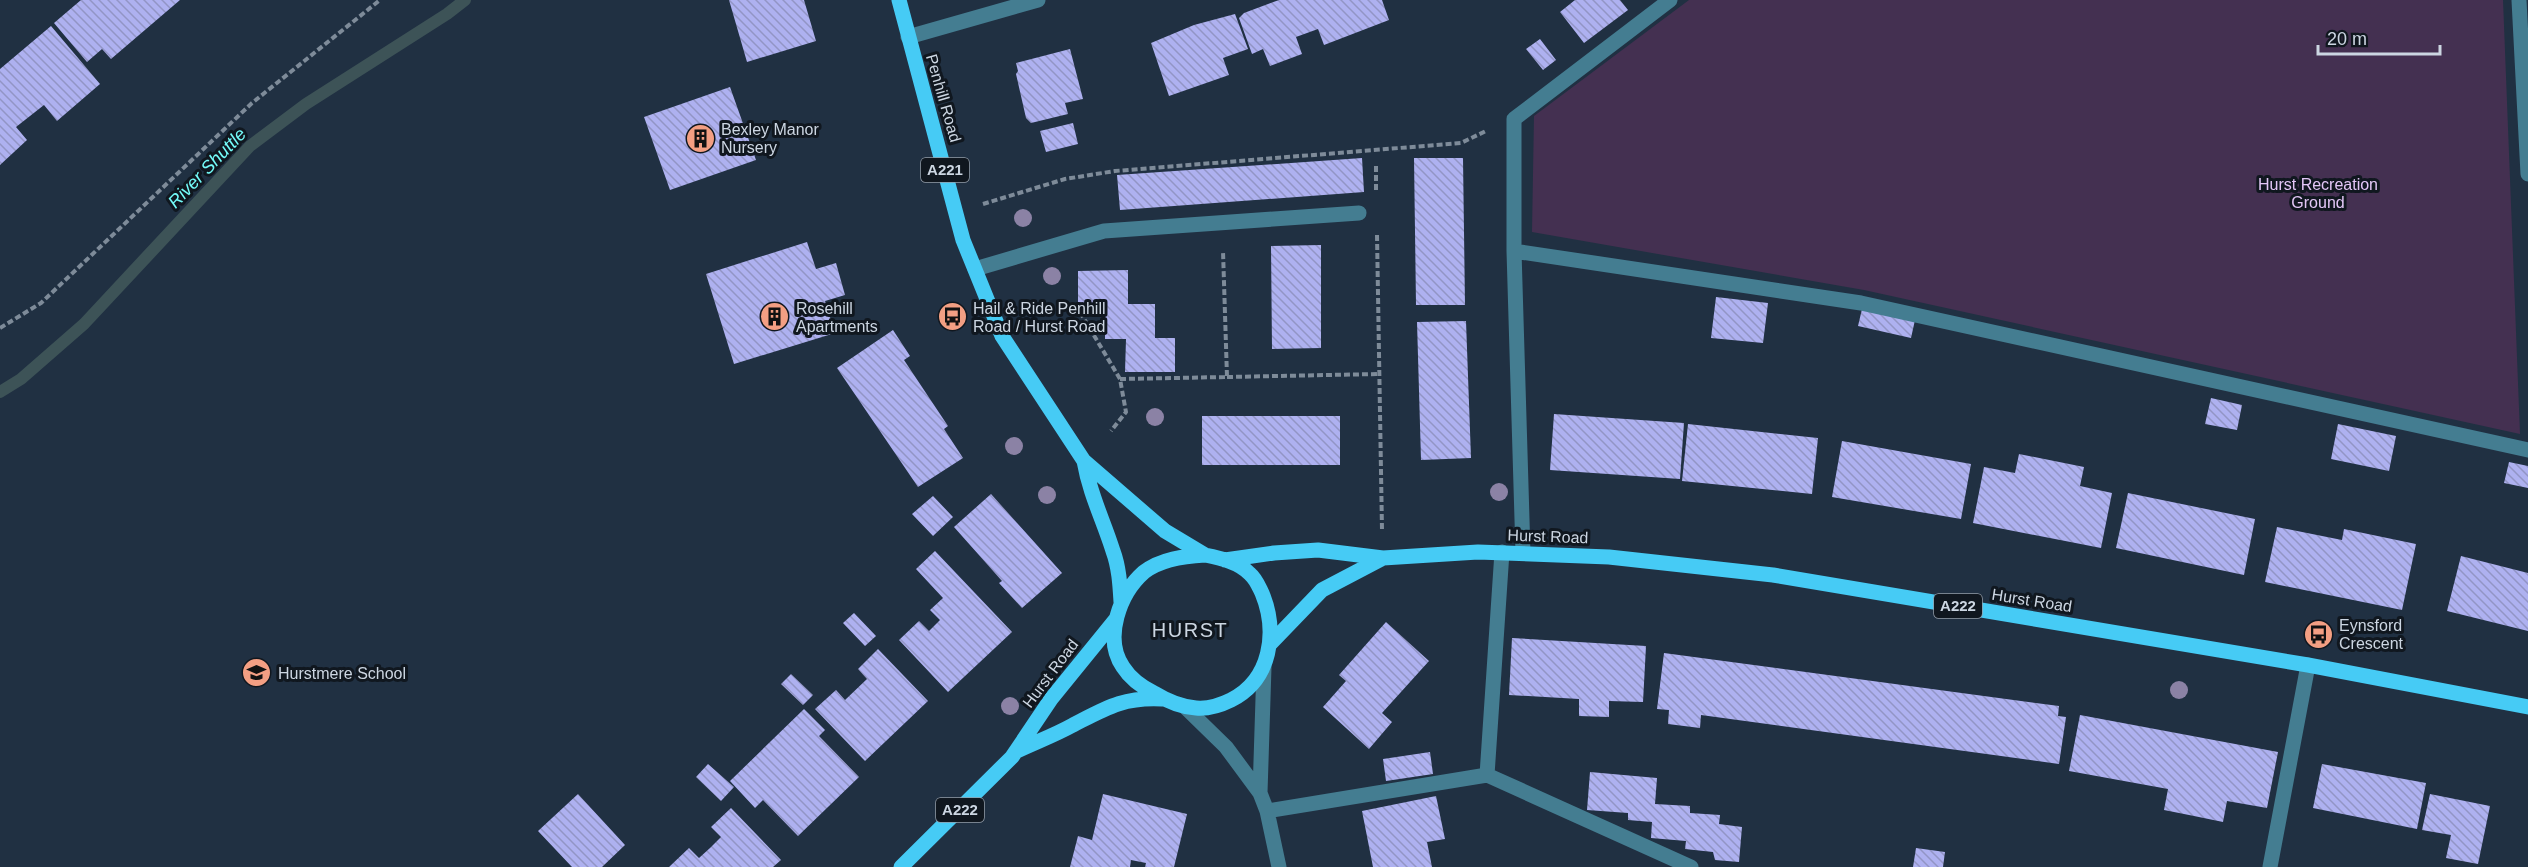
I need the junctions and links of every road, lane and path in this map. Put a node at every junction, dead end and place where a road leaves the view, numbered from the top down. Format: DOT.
graph roads {
  1 [pos="380,0"];
  2 [pos="899,0"];
  3 [pos="1038,0"];
  4 [pos="1670,0"];
  5 [pos="2519,0"];
  6 [pos="908,37"];
  7 [pos="1514,118"];
  8 [pos="1376,166"];
  9 [pos="2528,174"];
  10 [pos="1376,200"];
  11 [pos="956,213"];
  12 [pos="1359,213"];
  13 [pos="1222,221"];
  14 [pos="1377,224"];
  15 [pos="1514,250"];
  16 [pos="975,269"];
  17 [pos="1080,312"];
  18 [pos="0,328"];
  19 [pos="1379,374"];
  20 [pos="1227,377"];
  21 [pos="1120,379"];
  22 [pos="1111,430"];
  23 [pos="2528,450"];
  24 [pos="1084,461"];
  25 [pos="1502,552"];
  26 [pos="1523,553"];
  27 [pos="1204,555"];
  28 [pos="1383,558"];
  29 [pos="1225,560"];
  30 [pos="1121,602"];
  31 [pos="1116,619"];
  32 [pos="1269,645"];
  33 [pos="2308,665"];
  34 [pos="1264,668"];
  35 [pos="1164,699"];
  36 [pos="1185,707"];
  37 [pos="2528,707"];
  38 [pos="1017,751"];
  39 [pos="1487,775"];
  40 [pos="1260,793"];
  41 [pos="1267,811"];
  42 [pos="901,867"];
  43 [pos="1279,867"];
  44 [pos="1691,867"];
  45 [pos="2270,867"];
  1 -- 18 [label="path"];
  2 -- 6 [label="main road, Penhill Road / A221"];
  3 -- 6 [label="street"];
  4 -- 7 [label="street"];
  5 -- 9 [label="street"];
  6 -- 11 [label="main road, Penhill Road / A221"];
  7 -- 11 [label="path"];
  7 -- 15 [label="street"];
  8 -- 10 [label="path"];
  11 -- 16 [label="main road, Penhill Road / A221"];
  12 -- 13 [label="street"];
  13 -- 16 [label="street"];
  13 -- 20 [label="path"];
  14 -- 19 [label="path"];
  15 -- 23 [label="street"];
  15 -- 26 [label="street"];
  16 -- 24 [label="main road, Penhill Road / A221"];
  17 -- 21 [label="path"];
  19 -- 20 [label="path"];
  19 -- 28 [label="path"];
  20 -- 21 [label="path"];
  21 -- 22 [label="path"];
  24 -- 27 [label="main road, Penhill Road"];
  24 -- 30 [label="main road, Penhill Road"];
  25 -- 26 [label="main road, Hurst Road / A222"];
  25 -- 28 [label="main road, Hurst Road / A222"];
  25 -- 39 [label="street"];
  26 -- 33 [label="main road, Hurst Road / A222"];
  27 -- 29 [label="main road, Hurst Road"];
  27 -- 30 [label="main road, Hurst Road"];
  28 -- 29 [label="main road, Hurst Road"];
  28 -- 32 [label="main road, Hurst Road"];
  29 -- 32 [label="main road, Hurst Road"];
  30 -- 31 [label="main road, Hurst Road"];
  31 -- 35 [label="main road, Hurst Road"];
  31 -- 38 [label="main road, Hurst Road"];
  32 -- 34 [label="main road, Hurst Road"];
  33 -- 37 [label="main road, Hurst Road / A222"];
  33 -- 45 [label="street"];
  34 -- 36 [label="main road, Hurst Road"];
  34 -- 40 [label="street"];
  35 -- 36 [label="main road, Hurst Road"];
  35 -- 38 [label="main road, Hurst Road"];
  36 -- 40 [label="street"];
  38 -- 42 [label="main road, Hurst Road / A222"];
  39 -- 41 [label="street"];
  39 -- 44 [label="street"];
  40 -- 41 [label="street"];
  41 -- 43 [label="street"];
}
